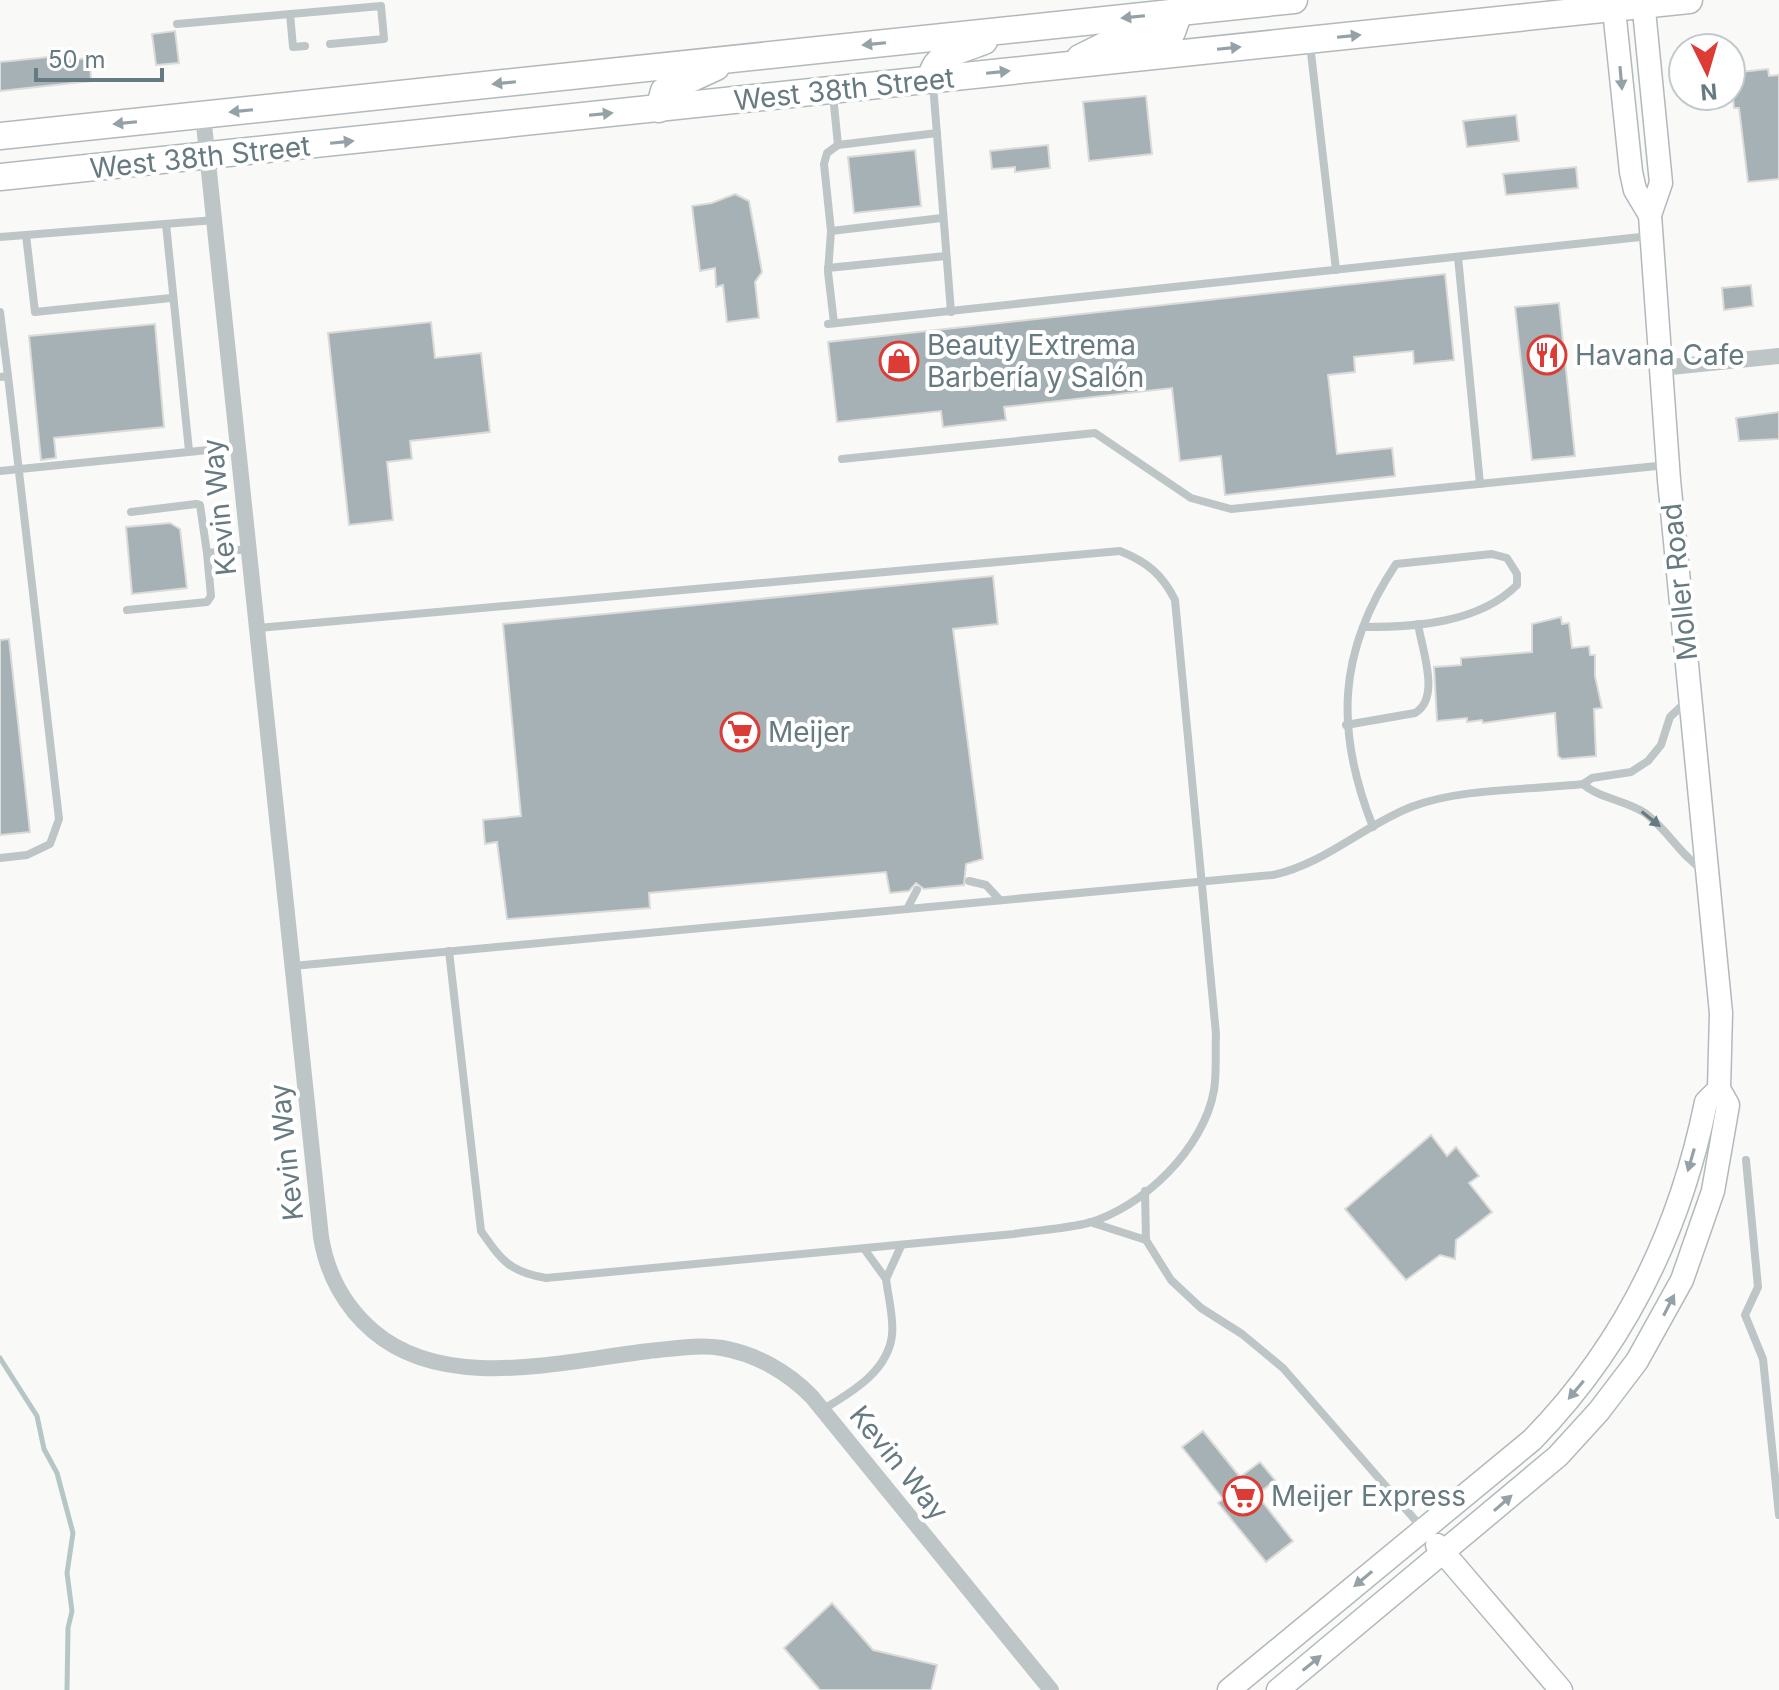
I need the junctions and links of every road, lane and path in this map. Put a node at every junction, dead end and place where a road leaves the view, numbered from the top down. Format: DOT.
graph roads {
  1 [pos="1294,0"];
  2 [pos="1689,0"];
  3 [pos="1643,2"];
  4 [pos="1614,4"];
  5 [pos="1179,12"];
  6 [pos="290,14"];
  7 [pos="177,24"];
  8 [pos="1014,29"];
  9 [pos="1310,40"];
  10 [pos="330,44"];
  11 [pos="305,46"];
  12 [pos="730,61"];
  13 [pos="1066,65"];
  14 [pos="932,80"];
  15 [pos="833,90"];
  16 [pos="659,109"];
  17 [pos="203,115"];
  18 [pos="937,133"];
  19 [pos="0,136"];
  20 [pos="838,145"];
  21 [pos="209,156"];
  22 [pos="0,177"];
  23 [pos="942,218"];
  24 [pos="216,220"];
  25 [pos="166,224"];
  26 [pos="1650,225"];
  27 [pos="831,231"];
  28 [pos="26,235"];
  29 [pos="0,237"];
  30 [pos="946,256"];
  31 [pos="1458,257"];
  32 [pos="828,268"];
  33 [pos="1336,270"];
  34 [pos="171,298"];
  35 [pos="0,312"];
  36 [pos="951,312"];
  37 [pos="1779,356"];
  38 [pos="1661,368"];
  39 [pos="4,376"];
  40 [pos="239,446"];
  41 [pos="189,451"];
  42 [pos="842,459"];
  43 [pos="1668,465"];
  44 [pos="19,469"];
  45 [pos="0,471"];
  46 [pos="1480,484"];
  47 [pos="131,512"];
  48 [pos="250,549"];
  49 [pos="207,553"];
  50 [pos="127,610"];
  51 [pos="1418,624"];
  52 [pos="1365,627"];
  53 [pos="258,628"];
  54 [pos="1690,698"];
  55 [pos="1346,725"];
  56 [pos="1583,784"];
  57 [pos="1373,827"];
  58 [pos="0,858"];
  59 [pos="1707,873"];
  60 [pos="1203,879"];
  61 [pos="969,881"];
  62 [pos="917,890"];
  63 [pos="999,899"];
  64 [pos="907,909"];
  65 [pos="449,951"];
  66 [pos="293,966"];
  67 [pos="1719,1089"];
  68 [pos="1746,1160"];
  69 [pos="1145,1191"];
  70 [pos="1090,1222"];
  71 [pos="1146,1240"];
  72 [pos="901,1246"];
  73 [pos="865,1250"];
  74 [pos="886,1279"];
  75 [pos="822,1410"];
  76 [pos="1779,1515"];
  77 [pos="1423,1530"];
  78 [pos="1444,1554"];
  79 [pos="1051,1690"];
  80 [pos="1229,1690"];
  81 [pos="1278,1690"];
  82 [pos="1561,1690"];
  1 -- 5 [label="main road, West 38th Street"];
  2 -- 3 [label="main road, West 38th Street"];
  3 -- 4 [label="main road, West 38th Street"];
  3 -- 26 [label="main road, Moller Road"];
  9 -- 4 [label="main road, West 38th Street, one-way"];
  4 -- 26 [label="main road, Moller Road, one-way"];
  5 -- 8 [label="main road, West 38th Street, one-way"];
  5 -- 13 [label="main road"];
  6 -- 7 [label="lane"];
  6 -- 10 [label="lane"];
  6 -- 11 [label="lane"];
  8 -- 12 [label="main road, West 38th Street, one-way"];
  8 -- 14 [label="main road"];
  13 -- 9 [label="main road, West 38th Street, one-way"];
  9 -- 33 [label="lane"];
  12 -- 16 [label="main road"];
  12 -- 17 [label="main road, West 38th Street, one-way"];
  14 -- 13 [label="main road, West 38th Street, one-way"];
  14 -- 15 [label="main road, West 38th Street"];
  14 -- 18 [label="lane"];
  15 -- 16 [label="main road, West 38th Street"];
  15 -- 20 [label="lane"];
  21 -- 16 [label="main road, West 38th Street, one-way"];
  17 -- 19 [label="main road, West 38th Street, one-way"];
  17 -- 21 [label="street, Kevin Way"];
  18 -- 20 [label="lane"];
  18 -- 23 [label="lane"];
  20 -- 27 [label="lane"];
  21 -- 22 [label="main road, West 38th Street"];
  21 -- 24 [label="street, Kevin Way"];
  23 -- 27 [label="lane"];
  23 -- 30 [label="lane"];
  24 -- 25 [label="lane"];
  24 -- 40 [label="street, Kevin Way"];
  25 -- 28 [label="lane"];
  25 -- 34 [label="lane"];
  26 -- 31 [label="lane"];
  26 -- 38 [label="main road, Moller Road"];
  27 -- 32 [label="lane"];
  28 -- 29 [label="lane"];
  28 -- 34 [label="lane"];
  30 -- 32 [label="lane"];
  30 -- 36 [label="lane"];
  31 -- 33 [label="lane"];
  31 -- 46 [label="lane"];
  32 -- 36 [label="lane"];
  33 -- 36 [label="lane"];
  34 -- 41 [label="lane"];
  35 -- 39 [label="lane"];
  37 -- 38 [label="street"];
  38 -- 43 [label="main road, Moller Road"];
  39 -- 44 [label="lane"];
  40 -- 41 [label="lane"];
  40 -- 48 [label="street, Kevin Way"];
  41 -- 44 [label="lane"];
  42 -- 46 [label="lane"];
  43 -- 46 [label="lane"];
  43 -- 54 [label="main road, Moller Road"];
  44 -- 45 [label="lane"];
  44 -- 58 [label="lane"];
  47 -- 49 [label="lane"];
  48 -- 49 [label="lane"];
  48 -- 53 [label="street, Kevin Way"];
  49 -- 50 [label="lane"];
  51 -- 52 [label="lane"];
  51 -- 52 [label="lane"];
  51 -- 55 [label="lane"];
  52 -- 55 [label="lane"];
  53 -- 60 [label="lane"];
  53 -- 66 [label="street, Kevin Way"];
  54 -- 56 [label="lane"];
  54 -- 59 [label="main road, Moller Road"];
  55 -- 57 [label="lane"];
  56 -- 57 [label="lane"];
  56 -- 59 [label="lane, one-way"];
  57 -- 60 [label="lane"];
  59 -- 67 [label="main road, Moller Road"];
  60 -- 63 [label="lane"];
  60 -- 69 [label="lane"];
  61 -- 63 [label="lane"];
  62 -- 64 [label="lane"];
  63 -- 64 [label="lane"];
  64 -- 65 [label="lane"];
  65 -- 66 [label="lane"];
  65 -- 73 [label="lane"];
  66 -- 75 [label="street, Kevin Way"];
  67 -- 77 [label="main road, one-way"];
  78 -- 67 [label="main road, Moller Road, one-way"];
  68 -- 76 [label="lane"];
  69 -- 70 [label="lane"];
  69 -- 71 [label="lane"];
  70 -- 71 [label="lane"];
  70 -- 72 [label="lane"];
  71 -- 77 [label="lane"];
  72 -- 73 [label="lane"];
  72 -- 74 [label="lane"];
  73 -- 74 [label="lane"];
  74 -- 75 [label="lane"];
  75 -- 79 [label="street, Kevin Way"];
  77 -- 78 [label="main road"];
  77 -- 80 [label="main road, one-way"];
  81 -- 78 [label="main road, Moller Road, one-way"];
  78 -- 82 [label="main road"];
}
